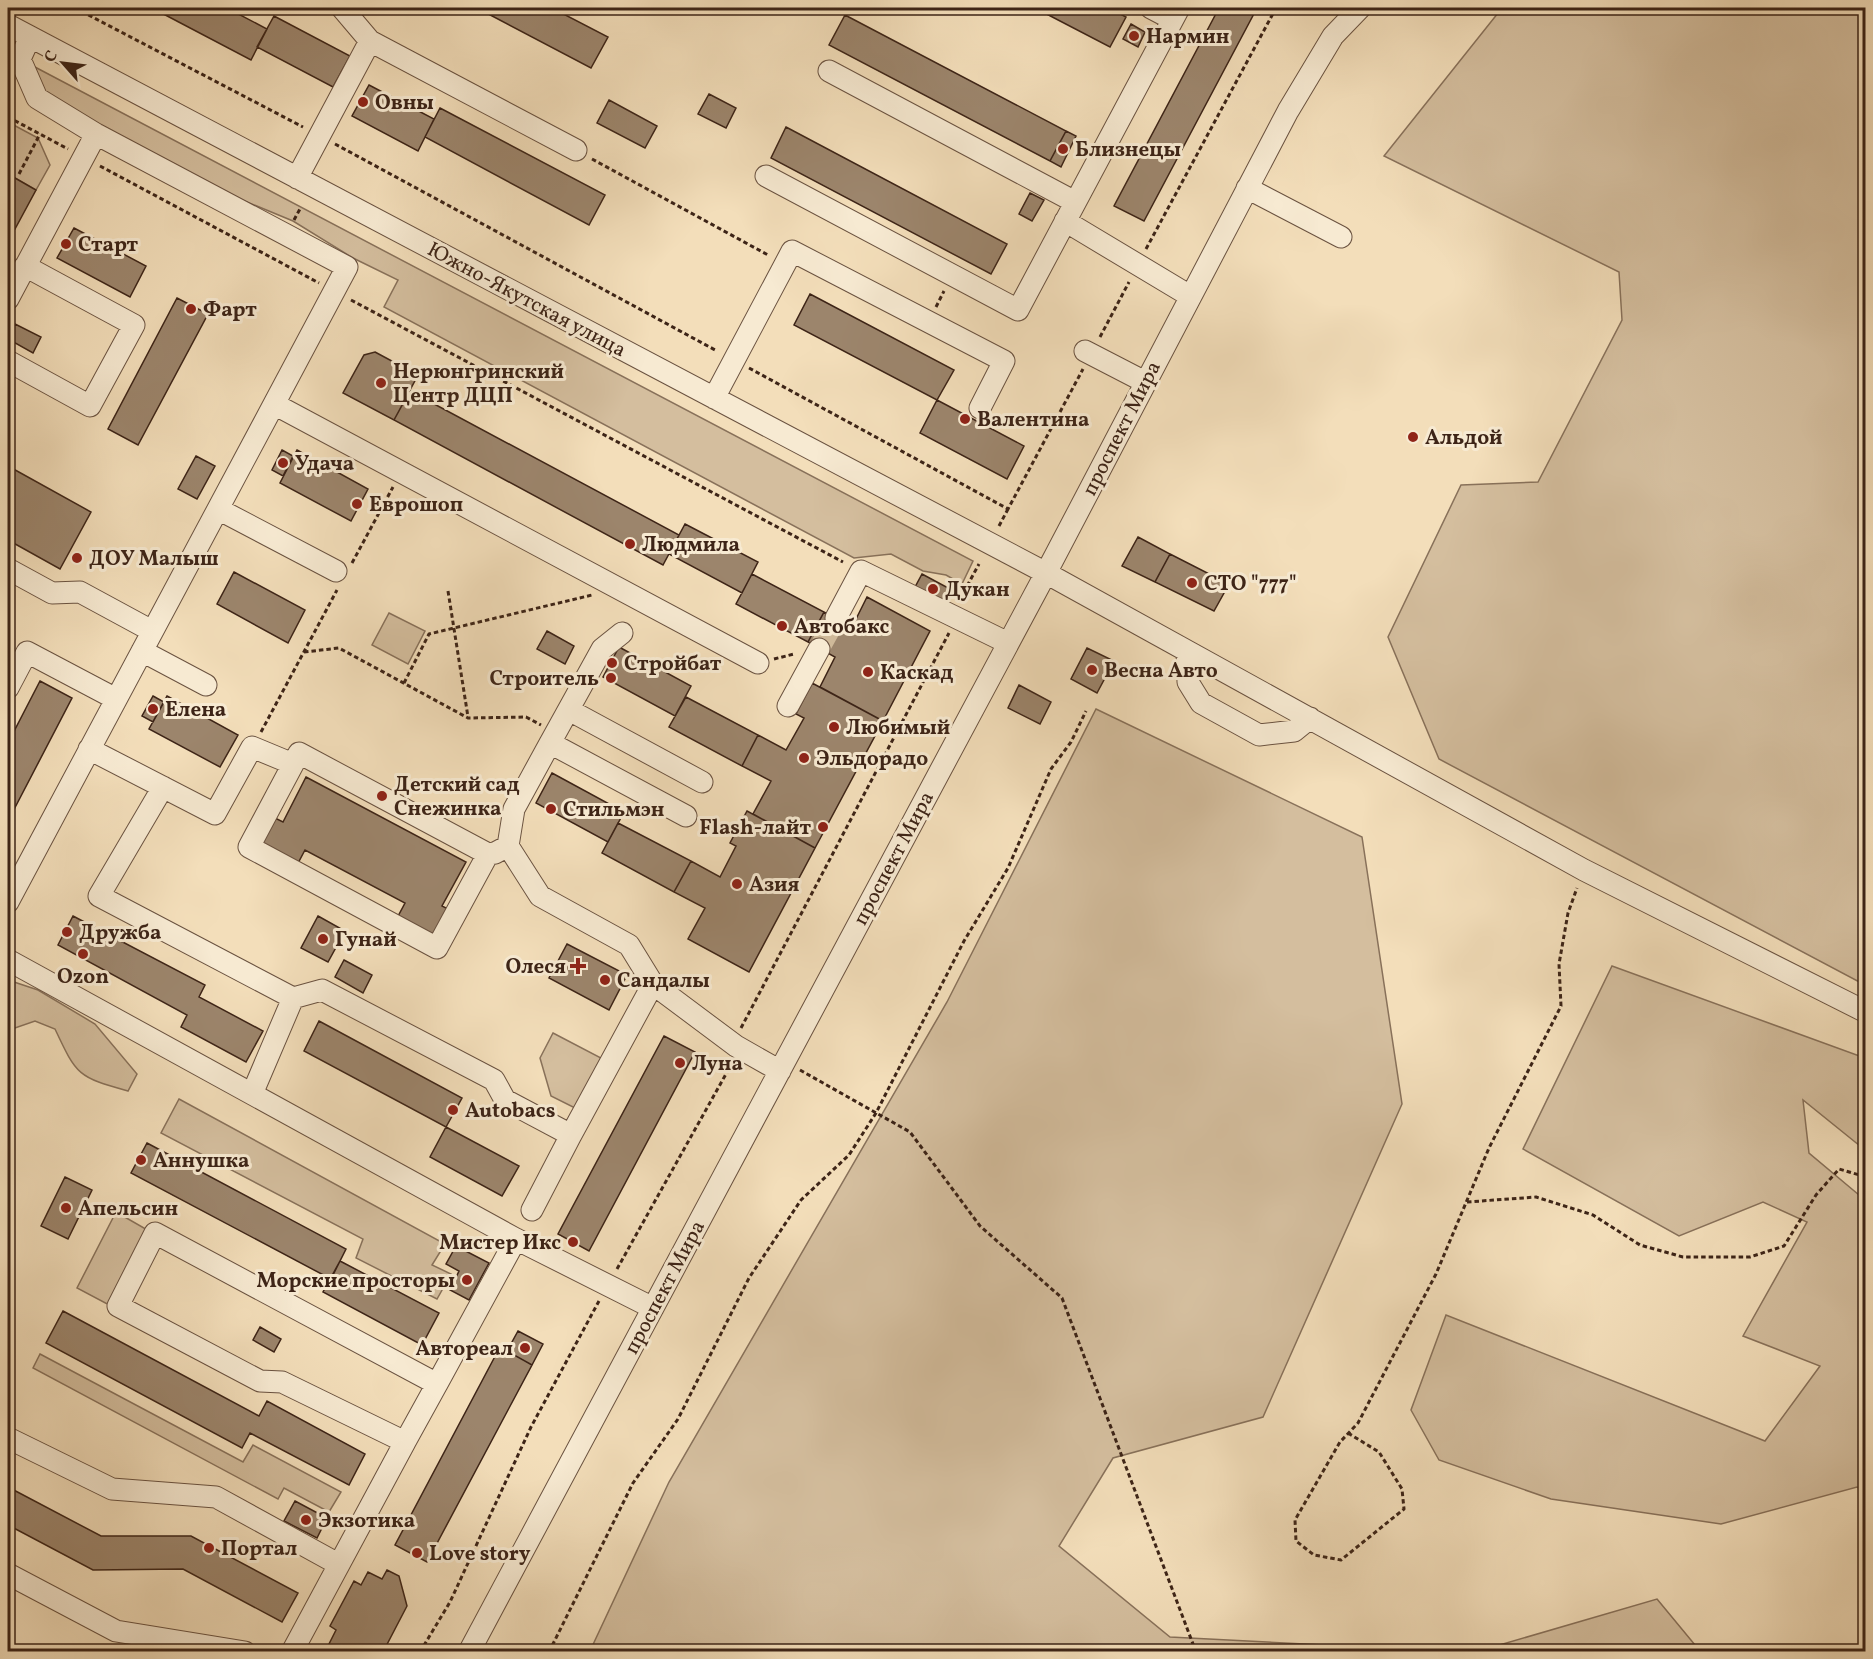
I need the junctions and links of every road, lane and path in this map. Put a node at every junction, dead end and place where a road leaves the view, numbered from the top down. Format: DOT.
graph roads {
  1 [pos="75,8"];
  2 [pos="342,8"];
  3 [pos="1151,8"];
  4 [pos="1276,8"];
  5 [pos="1360,8"];
  6 [pos="1175,13"];
  7 [pos="8,25"];
  8 [pos="30,37"];
  9 [pos="370,41"];
  10 [pos="829,71"];
  11 [pos="8,117"];
  12 [pos="40,134"];
  13 [pos="96,134"];
  14 [pos="320,136"];
  15 [pos="576,150"];
  16 [pos="84,157"];
  17 [pos="19,174"];
  18 [pos="766,176"];
  19 [pos="297,178"];
  20 [pos="1247,188"];
  21 [pos="1075,202"];
  22 [pos="1065,221"];
  23 [pos="1341,237"];
  24 [pos="785,265"];
  25 [pos="1138,265"];
  26 [pos="25,266"];
  27 [pos="952,275"];
  28 [pos="335,291"];
  29 [pos="1190,296"];
  30 [pos="8,298"];
  31 [pos="928,321"];
  32 [pos="1088,352"];
  33 [pos="734,360"];
  34 [pos="8,361"];
  35 [pos="1145,382"];
  36 [pos="714,398"];
  37 [pos="273,404"];
  38 [pos="980,408"];
  39 [pos="390,492"];
  40 [pos="1008,508"];
  41 [pos="218,509"];
  42 [pos="999,526"];
  43 [pos="979,564"];
  44 [pos="8,569"];
  45 [pos="861,572"];
  46 [pos="1046,573"];
  47 [pos="342,575"];
  48 [pos="448,591"];
  49 [pos="596,595"];
  50 [pos="951,616"];
  51 [pos="836,618"];
  52 [pos="454,628"];
  53 [pos="152,631"];
  54 [pos="622,633"];
  55 [pos="1008,643"];
  56 [pos="819,648"];
  57 [pos="142,651"];
  58 [pos="1187,651"];
  59 [pos="304,652"];
  60 [pos="758,663"];
  61 [pos="404,683"];
  62 [pos="206,685"];
  63 [pos="8,688"];
  64 [pos="116,699"];
  65 [pos="788,706"];
  66 [pos="569,710"];
  67 [pos="1086,711"];
  68 [pos="468,718"];
  69 [pos="1310,718"];
  70 [pos="553,738"];
  71 [pos="252,747"];
  72 [pos="89,749"];
  73 [pos="292,764"];
  74 [pos="702,782"];
  75 [pos="163,787"];
  76 [pos="686,816"];
  77 [pos="508,846"];
  78 [pos="488,854"];
  79 [pos="1584,870"];
  80 [pos="14,877"];
  81 [pos="8,902"];
  82 [pos="8,960"];
  83 [pos="653,984"];
  84 [pos="292,998"];
  85 [pos="1866,1012"];
  86 [pos="736,1046"];
  87 [pos="782,1066"];
  88 [pos="252,1094"];
  89 [pos="876,1113"];
  90 [pos="571,1135"];
  91 [pos="1866,1177"];
  92 [pos="1467,1202"];
  93 [pos="532,1210"];
  94 [pos="516,1239"];
  95 [pos="608,1286"];
  96 [pos="653,1308"];
  97 [pos="437,1384"];
  98 [pos="1348,1433"];
  99 [pos="8,1438"];
  100 [pos="405,1442"];
  101 [pos="338,1564"];
  102 [pos="8,1574"];
  103 [pos="245,1652"];
  104 [pos="292,1652"];
  105 [pos="420,1652"];
  106 [pos="470,1652"];
  107 [pos="549,1652"];
  108 [pos="1196,1652"];
  1 -- 14 [label="path"];
  2 -- 9 [label="street"];
  3 -- 6 [label="street"];
  4 -- 25 [label="path"];
  5 -- 20 [label="street, проспект Мира"];
  6 -- 21 [label="street"];
  7 -- 8 [label="street, Южно-Якутская улица"];
  8 -- 13 [label="street"];
  8 -- 19 [label="street, Южно-Якутская улица"];
  9 -- 14 [label="street"];
  9 -- 15 [label="street"];
  10 -- 21 [label="street"];
  11 -- 12 [label="path"];
  12 -- 16 [label="path"];
  12 -- 17 [label="path"];
  13 -- 16 [label="street"];
  13 -- 28 [label="street"];
  14 -- 19 [label="street"];
  14 -- 33 [label="path"];
  15 -- 24 [label="path"];
  16 -- 26 [label="street"];
  16 -- 28 [label="path"];
  18 -- 27 [label="street"];
  19 -- 36 [label="street, Южно-Якутская улица"];
  20 -- 23 [label="street"];
  20 -- 29 [label="street, проспект Мира"];
  21 -- 22 [label="street"];
  22 -- 25 [label="street"];
  22 -- 27 [label="street"];
  24 -- 31 [label="street"];
  24 -- 33 [label="street"];
  25 -- 29 [label="street"];
  25 -- 32 [label="path"];
  26 -- 30 [label="street"];
  26 -- 34 [label="street"];
  27 -- 31 [label="path"];
  28 -- 37 [label="street"];
  28 -- 45 [label="path"];
  29 -- 35 [label="street, проспект Мира"];
  31 -- 38 [label="street"];
  32 -- 35 [label="street"];
  32 -- 40 [label="path"];
  33 -- 36 [label="street"];
  33 -- 40 [label="path"];
  35 -- 46 [label="street, проспект Мира"];
  36 -- 46 [label="street, Южно-Якутская улица"];
  37 -- 41 [label="street"];
  37 -- 60 [label="street"];
  39 -- 47 [label="path"];
  40 -- 42 [label="path"];
  41 -- 47 [label="street"];
  41 -- 53 [label="street"];
  43 -- 50 [label="path"];
  44 -- 53 [label="street"];
  45 -- 50 [label="street"];
  45 -- 51 [label="street"];
  46 -- 55 [label="street, проспект Мира"];
  46 -- 58 [label="street, Южно-Якутская улица"];
  47 -- 59 [label="path"];
  48 -- 52 [label="path"];
  49 -- 52 [label="path"];
  50 -- 55 [label="street"];
  50 -- 86 [label="path"];
  52 -- 61 [label="path"];
  52 -- 68 [label="path"];
  53 -- 57 [label="street"];
  54 -- 66 [label="street"];
  55 -- 87 [label="street, проспект Мира"];
  56 -- 60 [label="path"];
  56 -- 65 [label="street"];
  57 -- 62 [label="street"];
  57 -- 64 [label="street"];
  58 -- 69 [label="street, Южно-Якутская улица"];
  58 -- 69 [label="street"];
  59 -- 61 [label="path"];
  59 -- 71 [label="path"];
  61 -- 68 [label="path"];
  63 -- 64 [label="street"];
  64 -- 72 [label="street"];
  66 -- 70 [label="street"];
  66 -- 74 [label="street"];
  67 -- 89 [label="path"];
  68 -- 70 [label="path"];
  69 -- 79 [label="street, Южно-Якутская улица"];
  70 -- 76 [label="street"];
  70 -- 77 [label="street"];
  71 -- 73 [label="street"];
  71 -- 75 [label="street"];
  72 -- 75 [label="street"];
  72 -- 80 [label="street"];
  73 -- 78 [label="street"];
  73 -- 78 [label="street"];
  75 -- 84 [label="street"];
  77 -- 78 [label="street"];
  77 -- 83 [label="street"];
  79 -- 85 [label="street, Южно-Якутская улица"];
  79 -- 92 [label="path"];
  80 -- 81 [label="street"];
  82 -- 88 [label="street"];
  83 -- 86 [label="street"];
  83 -- 90 [label="street"];
  84 -- 88 [label="street"];
  84 -- 90 [label="street"];
  86 -- 87 [label="street"];
  86 -- 95 [label="path"];
  87 -- 89 [label="path"];
  87 -- 96 [label="street, проспект Мира"];
  88 -- 94 [label="street"];
  89 -- 107 [label="path"];
  89 -- 108 [label="path"];
  90 -- 93 [label="street"];
  91 -- 92 [label="path"];
  92 -- 98 [label="path"];
  94 -- 95 [label="street"];
  94 -- 97 [label="street"];
  95 -- 96 [label="street"];
  95 -- 105 [label="path"];
  96 -- 106 [label="street, проспект Мира"];
  97 -- 100 [label="street"];
  97 -- 100 [label="street"];
  98 -- 98 [label="path"];
  99 -- 101 [label="street"];
  100 -- 101 [label="street"];
  101 -- 104 [label="street"];
  102 -- 103 [label="street"];
}
